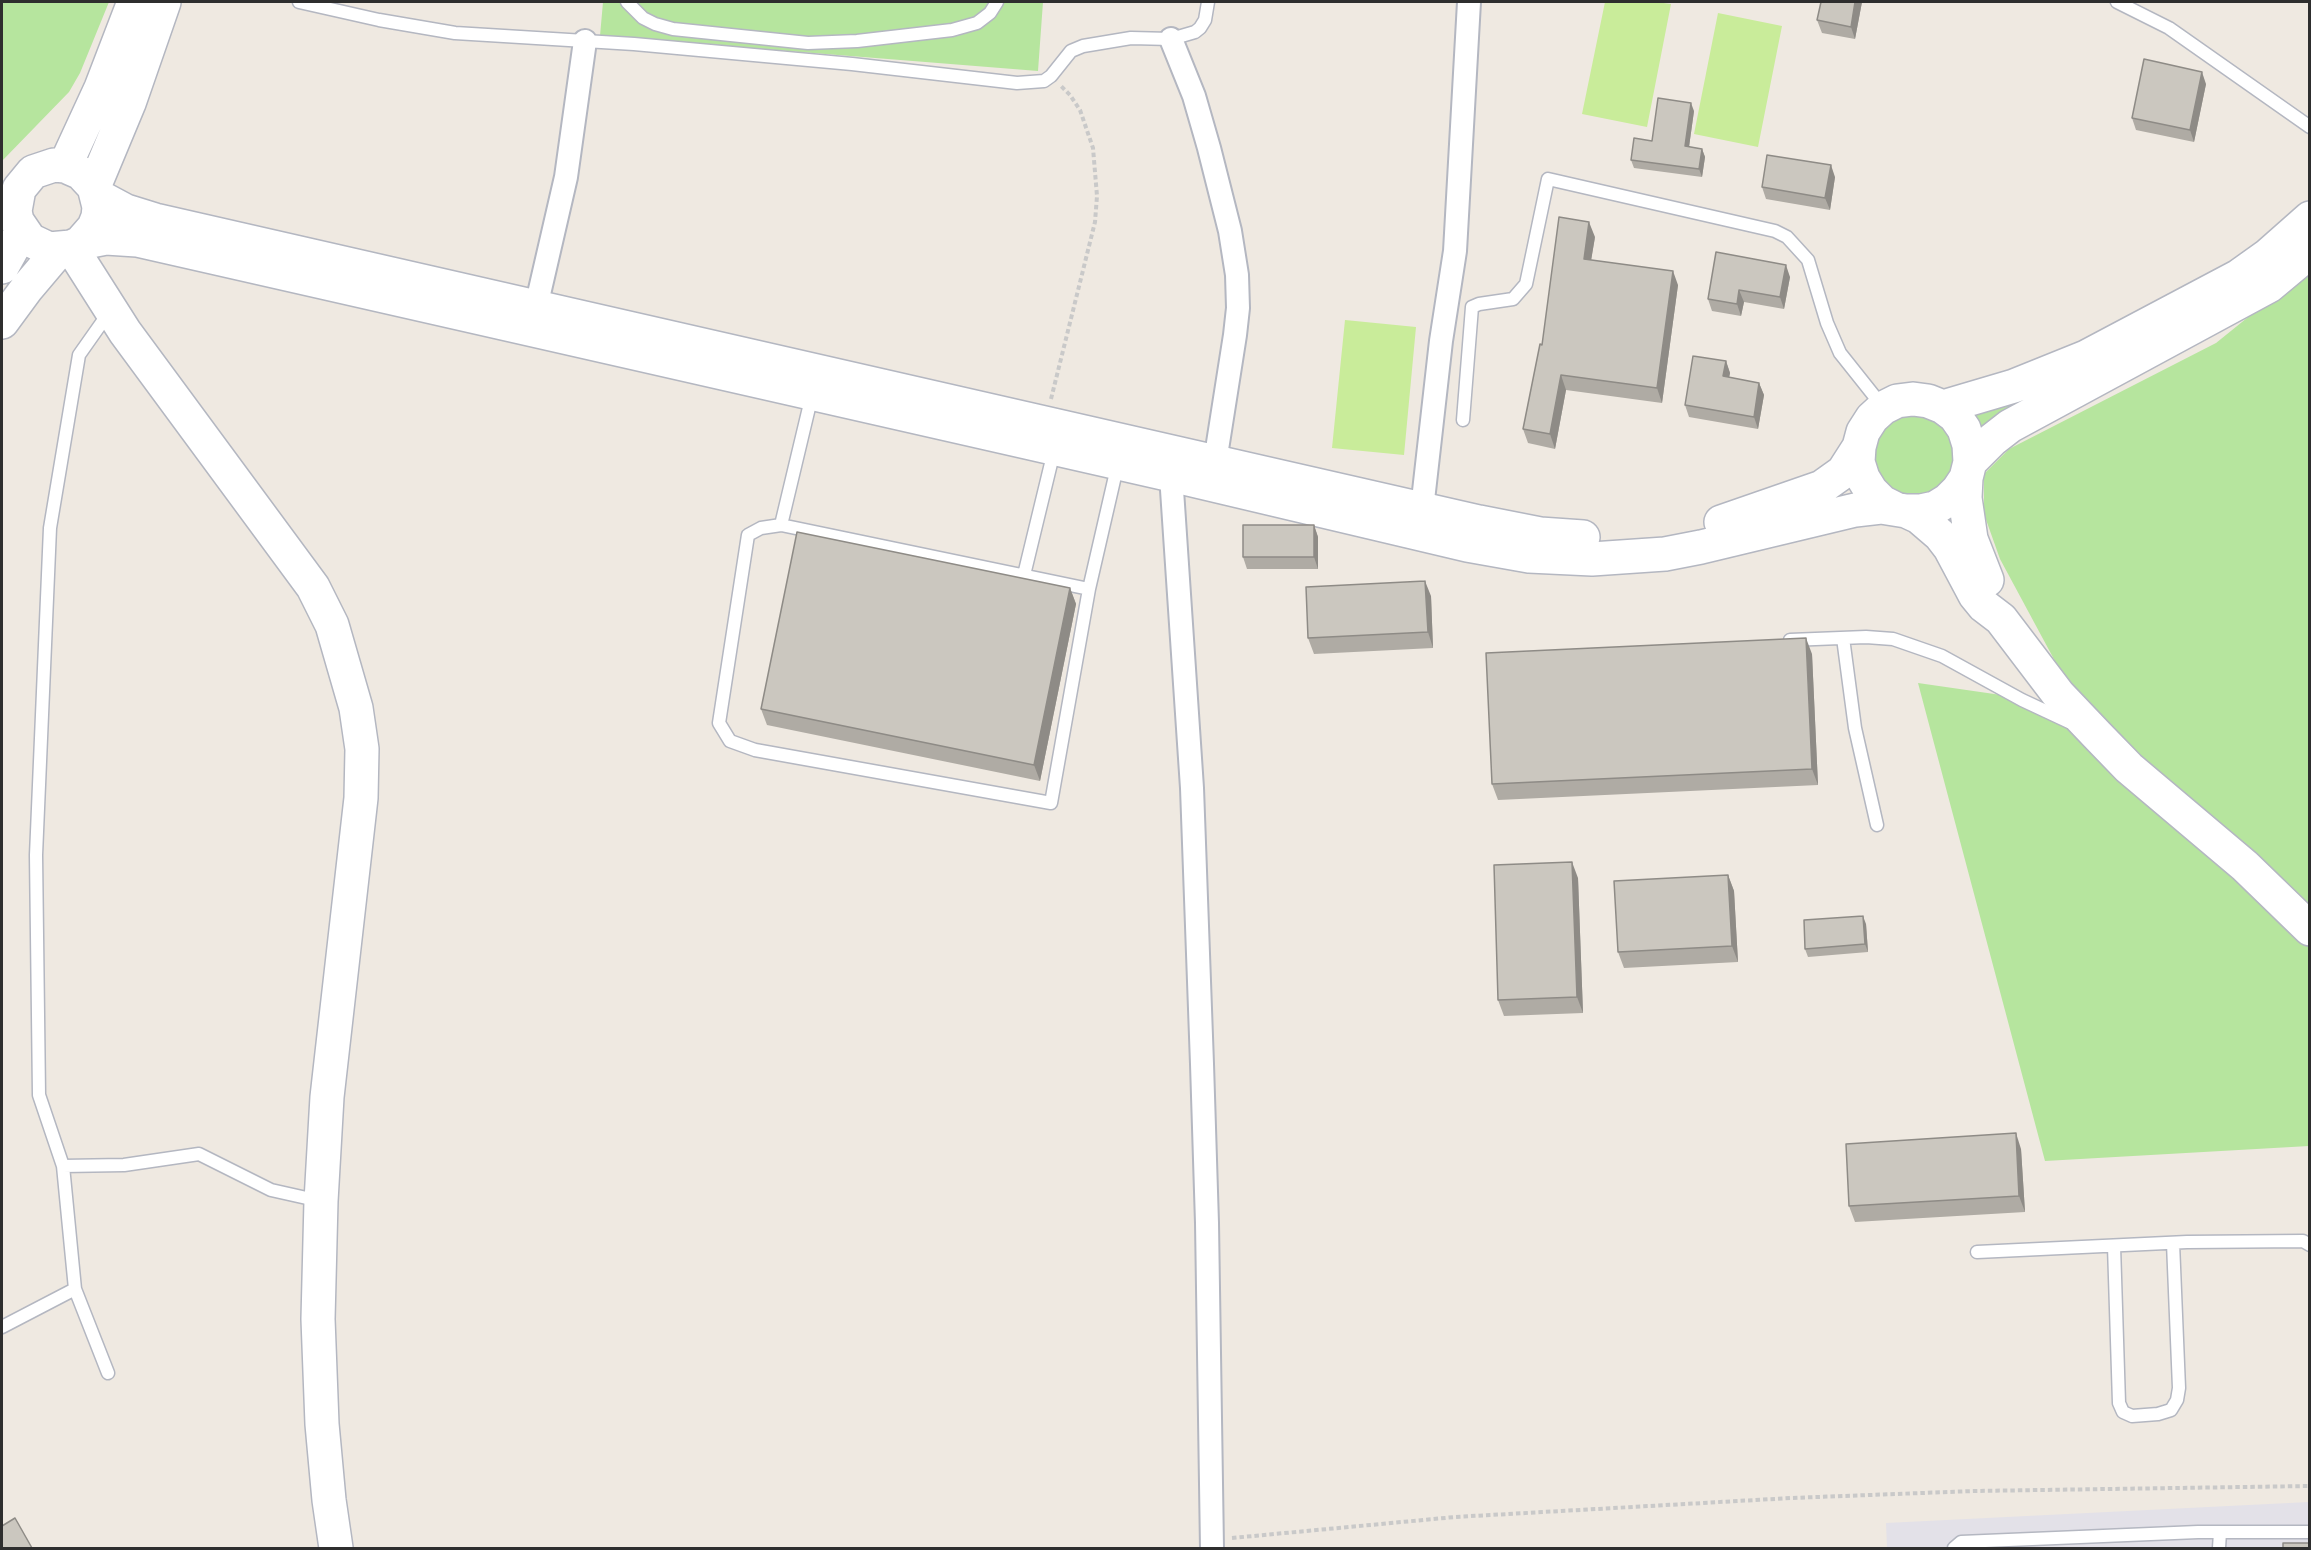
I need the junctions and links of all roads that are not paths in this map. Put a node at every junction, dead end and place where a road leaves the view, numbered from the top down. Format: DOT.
graph roads {
  1 [pos="134,2"];
  2 [pos="164,2"];
  3 [pos="299,2"];
  4 [pos="627,2"];
  5 [pos="997,2"];
  6 [pos="1208,2"];
  7 [pos="1469,2"];
  8 [pos="2118,2"];
  9 [pos="1171,39"];
  10 [pos="585,40"];
  11 [pos="2310,127"];
  12 [pos="64,166"];
  13 [pos="96,192"];
  14 [pos="2310,218"];
  15 [pos="22,231"];
  16 [pos="70,247"];
  17 [pos="2310,252"];
  18 [pos="2,267"];
  19 [pos="111,310"];
  20 [pos="534,319"];
  21 [pos="2,322"];
  22 [pos="815,383"];
  23 [pos="1943,407"];
  24 [pos="1883,408"];
  25 [pos="1463,420"];
  26 [pos="1053,433"];
  27 [pos="1858,447"];
  28 [pos="1120,452"];
  29 [pos="1215,462"];
  30 [pos="1968,470"];
  31 [pos="1171,475"];
  32 [pos="1422,509"];
  33 [pos="1901,510"];
  34 [pos="781,525"];
  35 [pos="1024,575"];
  36 [pos="1089,589"];
  37 [pos="2001,619"];
  38 [pos="1843,638"];
  39 [pos="1774,640"];
  40 [pos="2097,735"];
  41 [pos="1877,825"];
  42 [pos="2310,929"];
  43 [pos="63,1166"];
  44 [pos="321,1201"];
  45 [pos="2173,1243"];
  46 [pos="2310,1245"];
  47 [pos="2114,1246"];
  48 [pos="1977,1252"];
  49 [pos="75,1288"];
  50 [pos="2,1327"];
  51 [pos="108,1373"];
  52 [pos="2220,1532"];
  53 [pos="2310,1532"];
  54 [pos="2099,1543"];
  55 [pos="1212,1544"];
  56 [pos="336,1548"];
  57 [pos="1954,1548"];
  58 [pos="2219,1548"];
  1 -- 12 [label="street"];
  2 -- 13 [label="street"];
  3 -- 10 [label="lane"];
  4 -- 5 [label="lane"];
  6 -- 9 [label="lane"];
  7 -- 32 [label="street"];
  8 -- 11 [label="lane"];
  9 -- 10 [label="lane"];
  9 -- 29 [label="street"];
  10 -- 20 [label="street"];
  12 -- 13 [label="street"];
  12 -- 15 [label="street"];
  13 -- 16 [label="street"];
  13 -- 20 [label="street"];
  14 -- 23 [label="street"];
  15 -- 16 [label="street"];
  15 -- 18 [label="street"];
  16 -- 19 [label="street"];
  16 -- 20 [label="street"];
  16 -- 21 [label="street"];
  17 -- 30 [label="street"];
  19 -- 43 [label="lane"];
  19 -- 44 [label="street"];
  20 -- 22 [label="street"];
  22 -- 26 [label="street"];
  22 -- 34 [label="lane"];
  23 -- 24 [label="street"];
  23 -- 30 [label="street"];
  24 -- 25 [label="lane"];
  24 -- 27 [label="street"];
  26 -- 28 [label="street"];
  26 -- 35 [label="lane"];
  27 -- 32 [label="street"];
  27 -- 33 [label="street"];
  28 -- 29 [label="street"];
  28 -- 31 [label="street"];
  28 -- 36 [label="lane"];
  29 -- 32 [label="street"];
  30 -- 33 [label="street"];
  30 -- 37 [label="street"];
  31 -- 33 [label="street"];
  31 -- 55 [label="street"];
  33 -- 37 [label="street"];
  34 -- 35 [label="lane"];
  34 -- 36 [label="lane"];
  35 -- 36 [label="lane"];
  37 -- 40 [label="street"];
  38 -- 39 [label="lane"];
  38 -- 40 [label="lane"];
  38 -- 41 [label="lane"];
  40 -- 42 [label="street"];
  43 -- 44 [label="lane"];
  43 -- 49 [label="lane"];
  44 -- 56 [label="street"];
  45 -- 46 [label="lane"];
  45 -- 47 [label="lane"];
  45 -- 47 [label="lane"];
  47 -- 48 [label="lane"];
  49 -- 50 [label="lane"];
  49 -- 51 [label="lane"];
  52 -- 53 [label="lane"];
  52 -- 54 [label="lane"];
  52 -- 58 [label="lane"];
  54 -- 57 [label="lane"];
}
